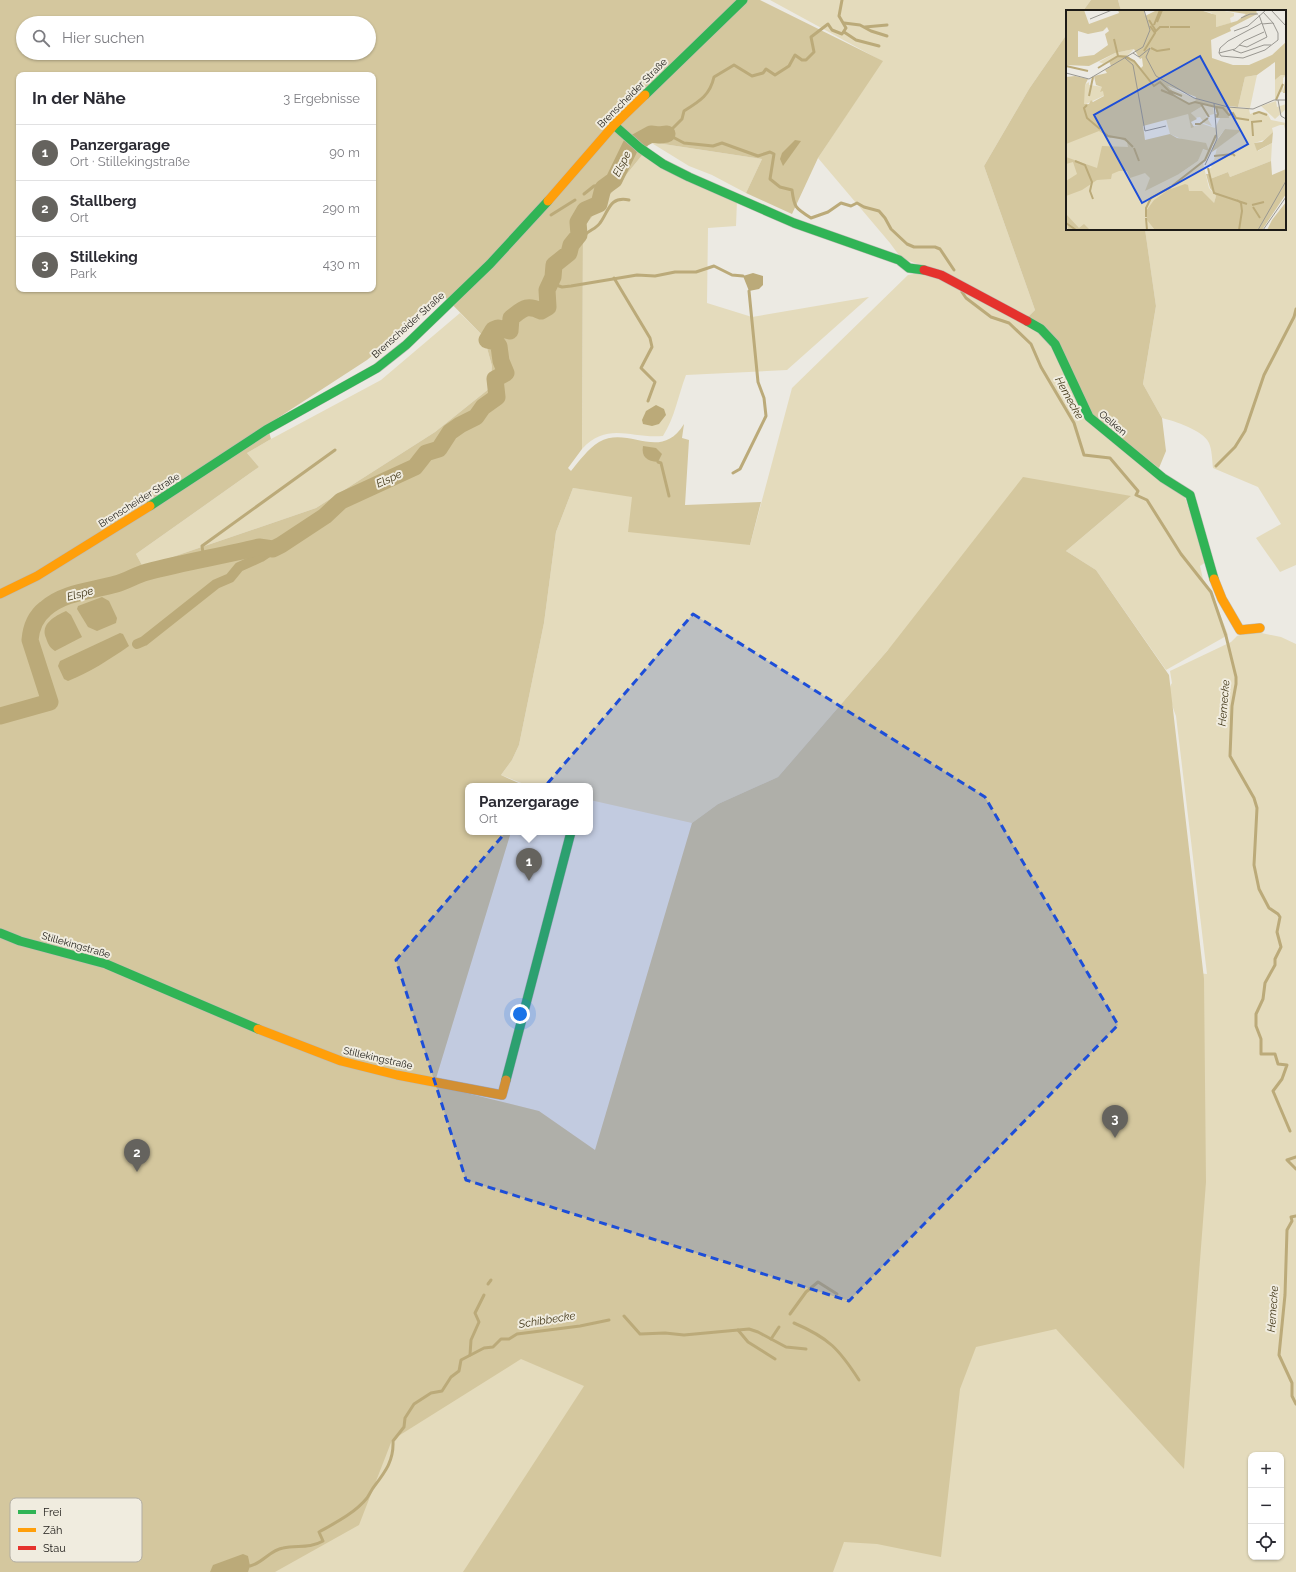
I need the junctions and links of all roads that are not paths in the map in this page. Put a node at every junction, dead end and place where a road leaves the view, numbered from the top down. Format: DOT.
graph roads {
  1 [pos="743,0"];
  2 [pos="614,125"];
  3 [pos="0,594"];
  4 [pos="1260,628"];
  5 [pos="570,835"];
  6 [pos="0,933"];
  1 -- 2 [label="street, Brenscheider Straße"];
  2 -- 3 [label="street, Brenscheider Straße"];
  2 -- 4 [label="street, Oelken"];
  5 -- 6 [label="street, Stillekingstraße"];
}
